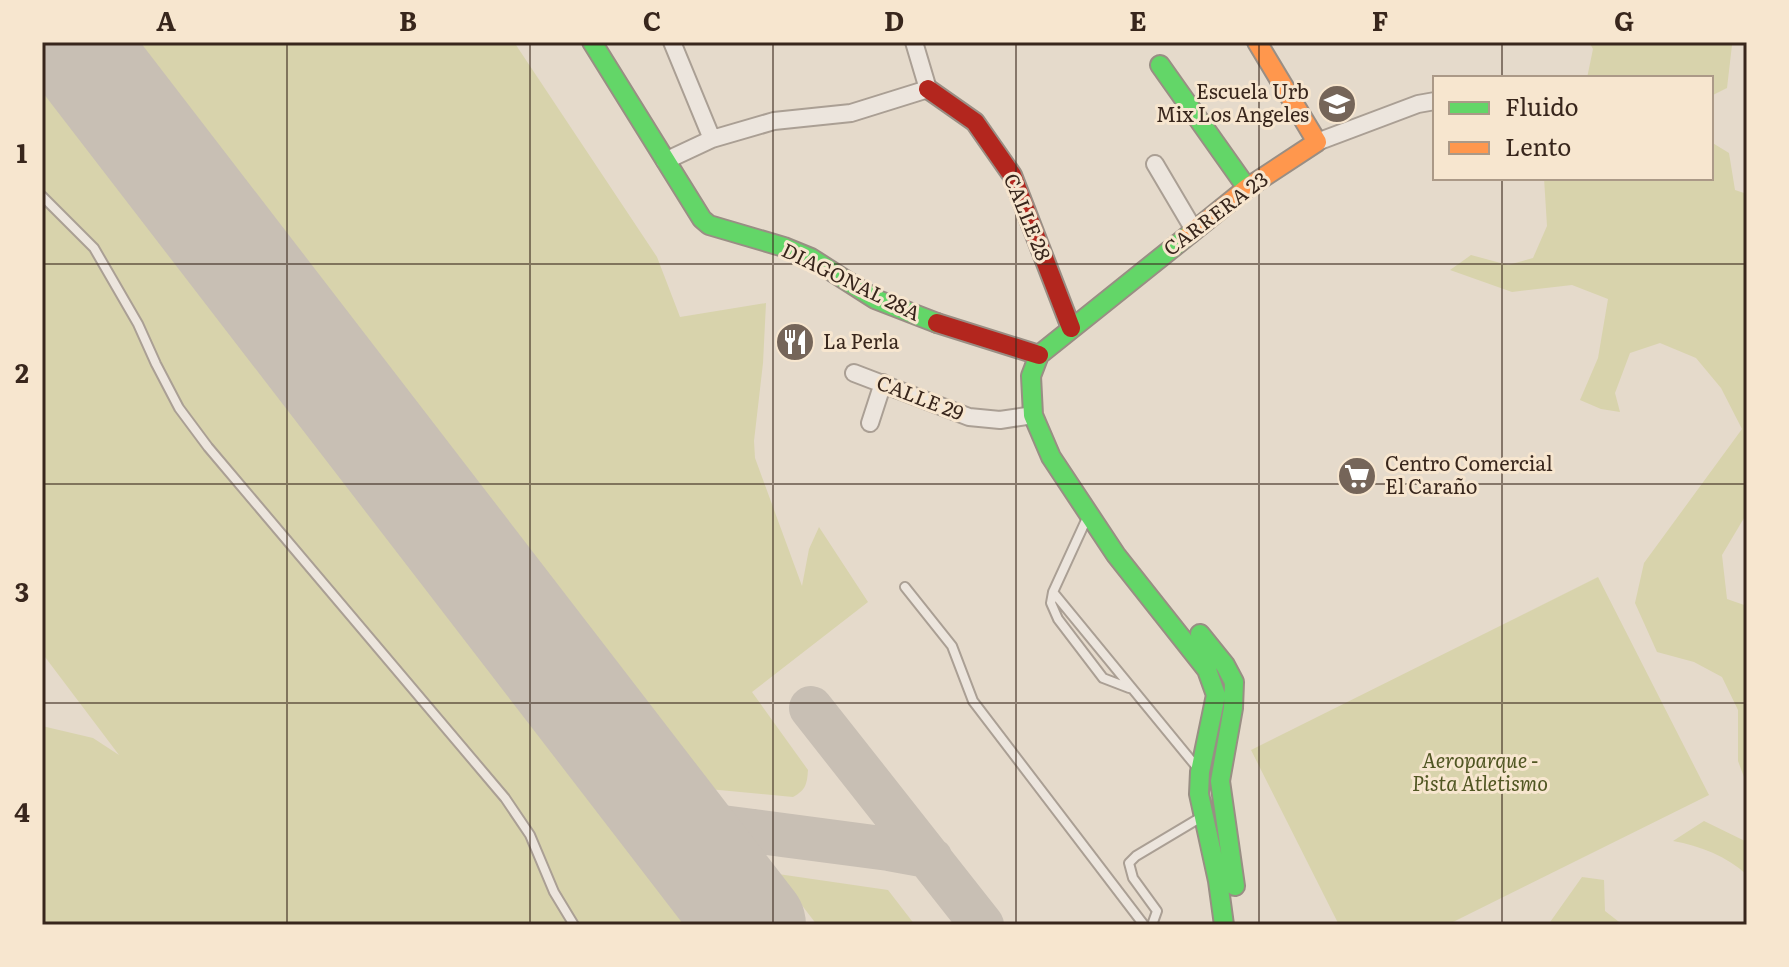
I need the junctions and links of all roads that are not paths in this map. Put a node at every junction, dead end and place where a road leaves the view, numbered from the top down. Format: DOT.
graph roads {
  1 [pos="672,42"];
  2 [pos="914,42"];
  3 [pos="1257,42"];
  4 [pos="599,44"];
  5 [pos="1160,65"];
  6 [pos="928,89"];
  7 [pos="1433,101"];
  8 [pos="712,139"];
  9 [pos="1317,142"];
  10 [pos="665,161"];
  11 [pos="1155,164"];
  12 [pos="1247,188"];
  13 [pos="42,196"];
  14 [pos="1194,230"];
  15 [pos="1071,328"];
  16 [pos="1039,355"];
  17 [pos="854,373"];
  18 [pos="883,383"];
  19 [pos="1033,415"];
  20 [pos="870,423"];
  21 [pos="1093,518"];
  22 [pos="905,587"];
  23 [pos="1053,592"];
  24 [pos="1129,688"];
  25 [pos="1200,772"];
  26 [pos="1203,817"];
  27 [pos="574,925"];
  28 [pos="1144,925"];
  29 [pos="1152,925"];
  30 [pos="1224,925"];
  31 [pos="1241,925"];
  1 -- 8 [label="street"];
  2 -- 6 [label="street"];
  3 -- 9 [label="main road"];
  4 -- 10 [label="main road"];
  5 -- 12 [label="main road"];
  6 -- 8 [label="street"];
  6 -- 15 [label="main road, CALLE 28"];
  7 -- 9 [label="street, CARRERA 23"];
  8 -- 10 [label="street"];
  9 -- 12 [label="main road, CARRERA 23"];
  10 -- 16 [label="main road, DIAGONAL 28A"];
  11 -- 14 [label="street"];
  12 -- 14 [label="main road, CARRERA 23"];
  13 -- 27 [label="lane"];
  14 -- 15 [label="main road, CARRERA 23"];
  15 -- 16 [label="main road, CARRERA 23"];
  16 -- 19 [label="main road, CARRERA 23"];
  17 -- 18 [label="street, CALLE 29"];
  18 -- 19 [label="street, CALLE 29"];
  18 -- 20 [label="street"];
  19 -- 21 [label="main road"];
  21 -- 23 [label="lane"];
  21 -- 25 [label="main road"];
  21 -- 31 [label="main road"];
  22 -- 28 [label="lane"];
  23 -- 24 [label="lane"];
  23 -- 24 [label="lane"];
  24 -- 25 [label="lane"];
  25 -- 26 [label="main road"];
  26 -- 29 [label="lane"];
  26 -- 30 [label="main road"];
}
